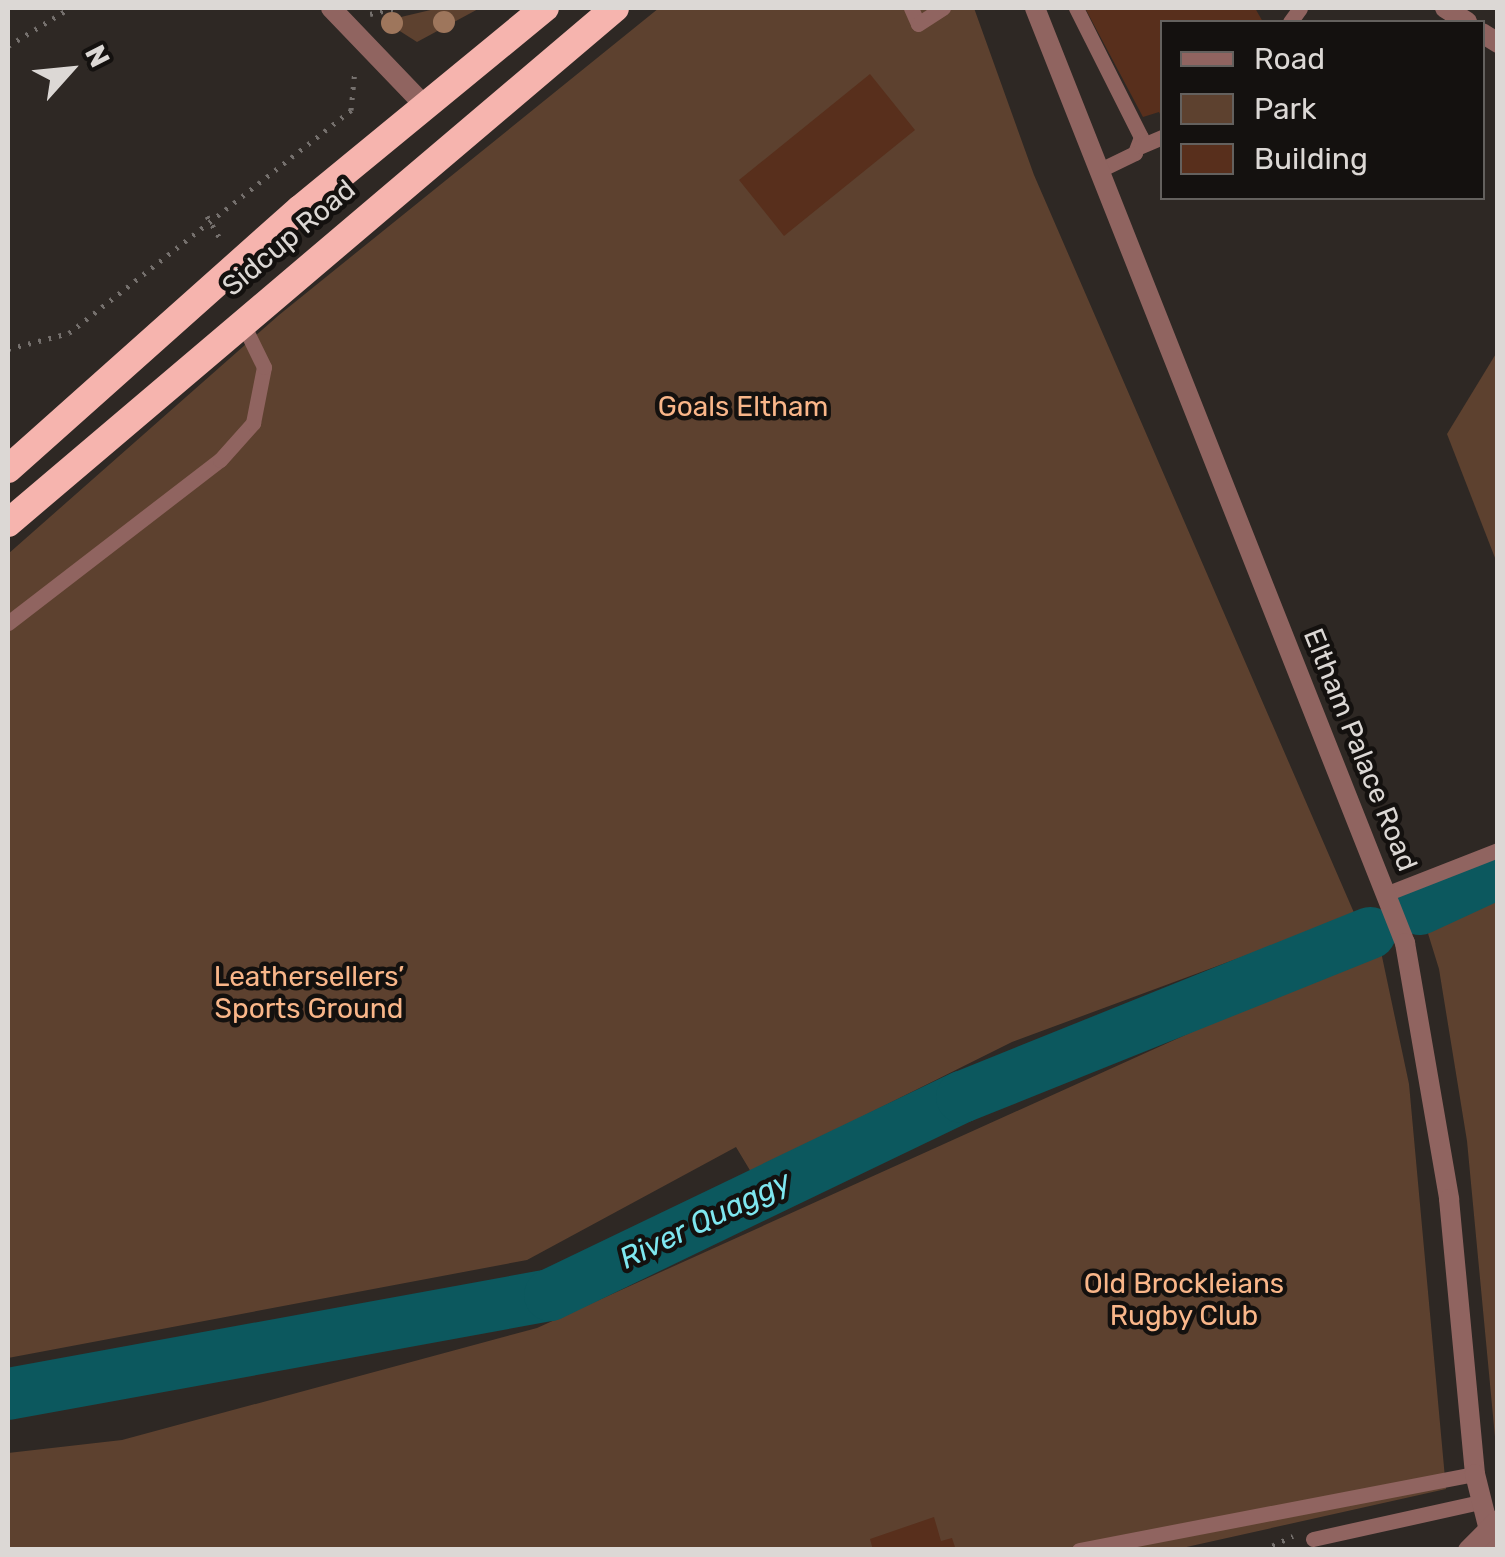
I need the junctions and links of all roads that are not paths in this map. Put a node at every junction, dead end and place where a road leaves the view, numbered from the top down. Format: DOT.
graph roads {
  1 [pos="331,8"];
  2 [pos="545,8"];
  3 [pos="616,8"];
  4 [pos="911,8"];
  5 [pos="943,8"];
  6 [pos="1035,8"];
  7 [pos="1076,8"];
  8 [pos="425,106"];
  9 [pos="1160,138"];
  10 [pos="1141,146"];
  11 [pos="1100,170"];
  12 [pos="240,320"];
  13 [pos="8,470"];
  14 [pos="8,523"];
  15 [pos="8,623"];
  16 [pos="1498,850"];
  17 [pos="1388,892"];
  18 [pos="1474,1474"];
  19 [pos="1480,1502"];
  20 [pos="1492,1524"];
  21 [pos="1314,1539"];
  22 [pos="1079,1550"];
  23 [pos="1468,1550"];
  24 [pos="1494,1550"];
  1 -- 8 [label="street"];
  2 -- 8 [label="highway, Sidcup Road"];
  3 -- 12 [label="highway, Sidcup Road"];
  4 -- 5 [label="lane"];
  6 -- 11 [label="street, Eltham Palace Road"];
  7 -- 10 [label="lane"];
  8 -- 13 [label="highway, Sidcup Road"];
  9 -- 10 [label="lane"];
  10 -- 11 [label="lane"];
  11 -- 17 [label="street, Eltham Palace Road"];
  12 -- 14 [label="highway, Sidcup Road"];
  12 -- 15 [label="lane"];
  16 -- 17 [label="lane"];
  17 -- 18 [label="street, Eltham Palace Road"];
  18 -- 19 [label="street, Eltham Palace Road"];
  18 -- 22 [label="lane"];
  19 -- 20 [label="street, Eltham Palace Road"];
  19 -- 21 [label="lane"];
  20 -- 23 [label="street"];
  20 -- 24 [label="street, Eltham Palace Road"];
}
